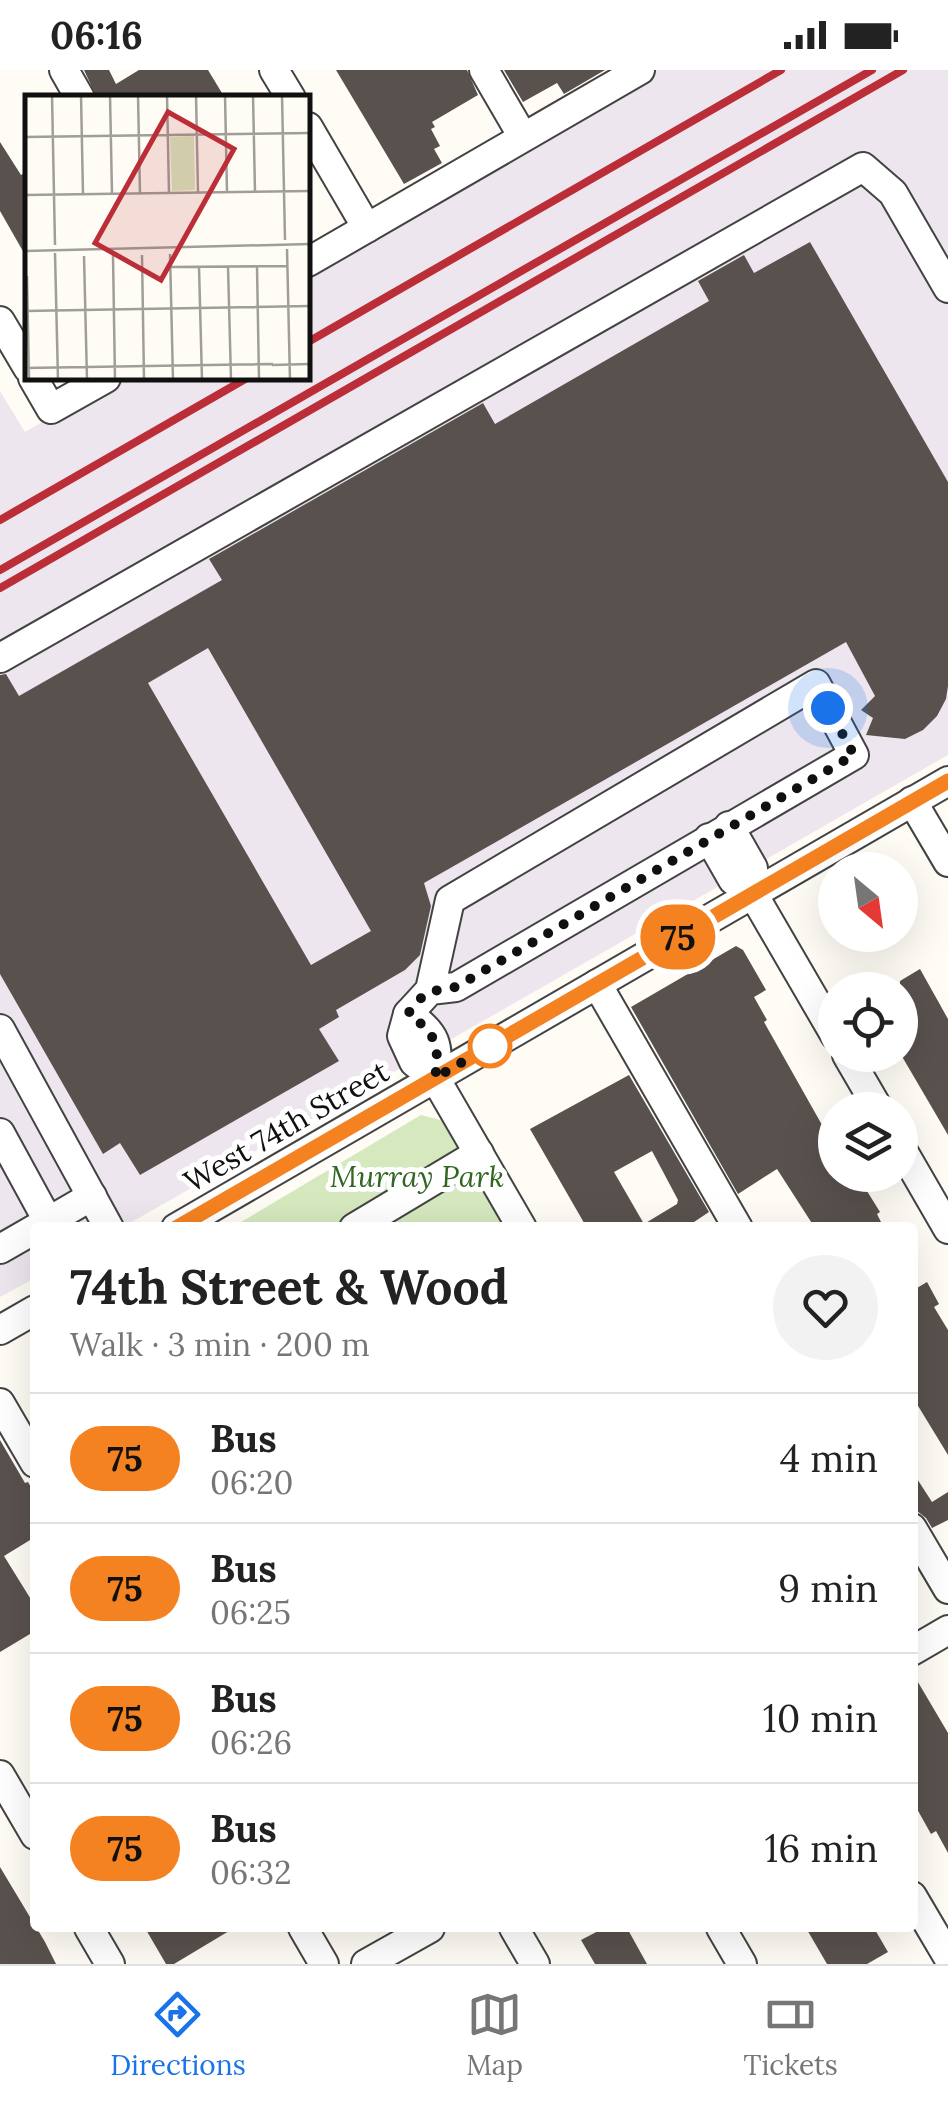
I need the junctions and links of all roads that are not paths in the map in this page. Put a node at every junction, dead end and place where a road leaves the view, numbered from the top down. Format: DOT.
graph roads {
  1 [pos="64,70"];
  2 [pos="274,70"];
  3 [pos="484,70"];
  4 [pos="640,70"];
  5 [pos="78,95"];
  6 [pos="288,95"];
  7 [pos="310,130"];
  8 [pos="523,137"];
  9 [pos="366,228"];
  10 [pos="310,261"];
  11 [pos="948,288"];
  12 [pos="0,320"];
  13 [pos="25,363"];
  14 [pos="34,380"];
  15 [pos="103,380"];
  16 [pos="0,658"];
  17 [pos="948,781"];
  18 [pos="912,802"];
  19 [pos="719,832"];
  20 [pos="948,862"];
  21 [pos="753,894"];
  22 [pos="597,984"];
  23 [pos="430,990"];
  24 [pos="818,1005"];
  25 [pos="0,1029"];
  26 [pos="435,1078"];
  27 [pos="0,1133"];
  28 [pos="479,1153"];
  29 [pos="918,1177"];
  30 [pos="92,1196"];
  31 [pos="38,1222"];
  32 [pos="47,1222"];
  33 [pos="107,1222"];
  34 [pos="186,1222"];
  35 [pos="364,1222"];
  36 [pos="519,1222"];
  37 [pos="735,1222"];
  38 [pos="948,1229"];
  39 [pos="30,1232"];
  40 [pos="0,1249"];
  41 [pos="30,1313"];
  42 [pos="0,1330"];
  43 [pos="0,1403"];
  44 [pos="30,1455"];
  45 [pos="918,1538"];
  46 [pos="948,1590"];
  47 [pos="948,1630"];
  48 [pos="918,1647"];
  49 [pos="0,1775"];
  50 [pos="30,1826"];
  51 [pos="918,1906"];
  52 [pos="91,1932"];
  53 [pos="305,1932"];
  54 [pos="423,1932"];
  55 [pos="516,1932"];
  56 [pos="723,1932"];
  57 [pos="948,1957"];
  58 [pos="110,1964"];
  59 [pos="324,1964"];
  60 [pos="366,1964"];
  61 [pos="535,1964"];
  62 [pos="742,1964"];
  1 -- 5 [label="street"];
  2 -- 6 [label="street"];
  3 -- 8 [label="street"];
  4 -- 8 [label="street"];
  7 -- 9 [label="street"];
  8 -- 9 [label="street"];
  9 -- 10 [label="street"];
  11 -- 16 [label="street"];
  12 -- 13 [label="street"];
  14 -- 15 [label="street"];
  17 -- 18 [label="street, West 74th Street"];
  18 -- 20 [label="street"];
  18 -- 21 [label="street, West 74th Street"];
  19 -- 21 [label="street"];
  19 -- 23 [label="street"];
  19 -- 23 [label="street"];
  21 -- 22 [label="street, West 74th Street"];
  21 -- 24 [label="street"];
  22 -- 26 [label="street, West 74th Street"];
  22 -- 37 [label="street"];
  23 -- 26 [label="street"];
  25 -- 30 [label="street"];
  26 -- 28 [label="street"];
  26 -- 34 [label="street, West 74th Street"];
  27 -- 31 [label="street"];
  28 -- 35 [label="street"];
  28 -- 36 [label="street"];
  29 -- 38 [label="street"];
  30 -- 32 [label="street"];
  30 -- 33 [label="street"];
  39 -- 40 [label="street"];
  41 -- 42 [label="street"];
  43 -- 44 [label="street"];
  45 -- 46 [label="street"];
  47 -- 48 [label="street"];
  49 -- 50 [label="street"];
  51 -- 57 [label="street"];
  52 -- 58 [label="street"];
  53 -- 59 [label="street"];
  54 -- 60 [label="street"];
  55 -- 61 [label="street"];
  56 -- 62 [label="street"];
}
